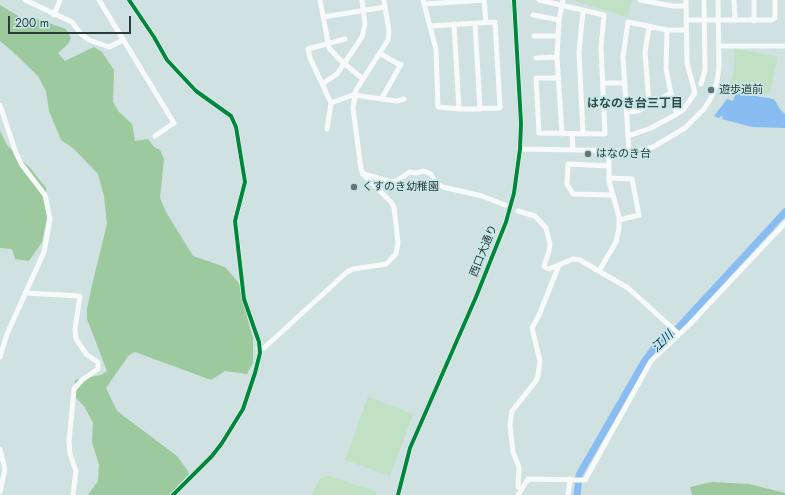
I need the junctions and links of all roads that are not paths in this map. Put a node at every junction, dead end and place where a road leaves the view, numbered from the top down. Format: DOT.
graph roads {
  1 [pos="25,0"];
  2 [pos="60,0"];
  3 [pos="99,0"];
  4 [pos="129,0"];
  5 [pos="320,0"];
  6 [pos="362,0"];
  7 [pos="384,0"];
  8 [pos="484,0"];
  9 [pos="514,0"];
  10 [pos="539,0"];
  11 [pos="640,0"];
  12 [pos="686,0"];
  13 [pos="704,0"];
  14 [pos="718,0"];
  15 [pos="734,0"];
  16 [pos="754,0"];
  17 [pos="775,0"];
  18 [pos="443,1"];
  19 [pos="463,1"];
  20 [pos="423,2"];
  21 [pos="658,2"];
  22 [pos="562,3"];
  23 [pos="686,6"];
  24 [pos="385,7"];
  25 [pos="364,10"];
  26 [pos="583,11"];
  27 [pos="54,15"];
  28 [pos="533,15"];
  29 [pos="323,18"];
  30 [pos="559,20"];
  31 [pos="686,20"];
  32 [pos="704,20"];
  33 [pos="735,20"];
  34 [pos="754,20"];
  35 [pos="718,21"];
  36 [pos="486,22"];
  37 [pos="475,23"];
  38 [pos="454,24"];
  39 [pos="430,26"];
  40 [pos="649,27"];
  41 [pos="667,30"];
  42 [pos="686,30"];
  43 [pos="534,36"];
  44 [pos="557,36"];
  45 [pos="345,39"];
  46 [pos="123,40"];
  47 [pos="327,43"];
  48 [pos="719,46"];
  49 [pos="785,46"];
  50 [pos="381,54"];
  51 [pos="557,57"];
  52 [pos="536,58"];
  53 [pos="344,63"];
  54 [pos="558,78"];
  55 [pos="363,79"];
  56 [pos="602,83"];
  57 [pos="625,83"];
  58 [pos="322,84"];
  59 [pos="701,84"];
  60 [pos="670,93"];
  61 [pos="354,96"];
  62 [pos="382,98"];
  63 [pos="404,99"];
  64 [pos="331,103"];
  65 [pos="649,104"];
  66 [pos="0,105"];
  67 [pos="459,109"];
  68 [pos="480,109"];
  69 [pos="627,112"];
  70 [pos="677,114"];
  71 [pos="327,129"];
  72 [pos="562,134"];
  73 [pos="572,134"];
  74 [pos="583,134"];
  75 [pos="155,136"];
  76 [pos="628,136"];
  77 [pos="520,149"];
  78 [pos="573,150"];
  79 [pos="610,151"];
  80 [pos="629,151"];
  81 [pos="609,166"];
  82 [pos="363,174"];
  83 [pos="609,178"];
  84 [pos="612,195"];
  85 [pos="505,205"];
  86 [pos="518,211"];
  87 [pos="619,220"];
  88 [pos="785,223"];
  89 [pos="559,265"];
  90 [pos="599,271"];
  91 [pos="25,293"];
  92 [pos="679,334"];
  93 [pos="258,348"];
  94 [pos="0,357"];
  95 [pos="0,449"];
  96 [pos="571,479"];
  97 [pos="521,489"];
  98 [pos="0,492"];
  99 [pos="73,495"];
  100 [pos="173,495"];
  101 [pos="398,495"];
  102 [pos="518,495"];
  103 [pos="568,495"];
  1 -- 27 [label="street"];
  2 -- 27 [label="street"];
  3 -- 46 [label="street"];
  4 -- 93 [label="street"];
  5 -- 29 [label="street"];
  6 -- 25 [label="street"];
  7 -- 24 [label="street"];
  8 -- 19 [label="street"];
  8 -- 36 [label="street"];
  9 -- 77 [label="street, 西口大通り"];
  10 -- 22 [label="street"];
  11 -- 21 [label="street"];
  12 -- 23 [label="street"];
  13 -- 32 [label="street"];
  14 -- 35 [label="street"];
  15 -- 33 [label="street"];
  16 -- 34 [label="street"];
  17 -- 34 [label="street"];
  18 -- 19 [label="street"];
  18 -- 20 [label="street"];
  20 -- 39 [label="street"];
  21 -- 23 [label="street"];
  22 -- 26 [label="street"];
  22 -- 30 [label="street"];
  23 -- 31 [label="street"];
  24 -- 25 [label="street"];
  24 -- 50 [label="street"];
  25 -- 29 [label="street"];
  25 -- 53 [label="street"];
  26 -- 56 [label="street"];
  26 -- 74 [label="street"];
  27 -- 46 [label="street"];
  28 -- 30 [label="street"];
  29 -- 47 [label="street"];
  30 -- 44 [label="street"];
  31 -- 32 [label="street"];
  31 -- 42 [label="street"];
  32 -- 35 [label="street"];
  32 -- 59 [label="street"];
  33 -- 34 [label="street"];
  33 -- 35 [label="street"];
  35 -- 48 [label="street"];
  36 -- 37 [label="street"];
  36 -- 68 [label="street"];
  37 -- 38 [label="street"];
  37 -- 68 [label="street"];
  38 -- 39 [label="street"];
  38 -- 67 [label="street"];
  39 -- 67 [label="street"];
  40 -- 41 [label="street"];
  40 -- 57 [label="street"];
  40 -- 65 [label="street"];
  41 -- 42 [label="street"];
  41 -- 60 [label="street"];
  42 -- 70 [label="street"];
  43 -- 44 [label="street"];
  44 -- 51 [label="street"];
  45 -- 47 [label="street"];
  46 -- 75 [label="street"];
  47 -- 53 [label="street"];
  47 -- 58 [label="street"];
  48 -- 49 [label="street"];
  48 -- 80 [label="street"];
  50 -- 55 [label="street"];
  50 -- 62 [label="street"];
  51 -- 52 [label="street"];
  51 -- 54 [label="street"];
  53 -- 55 [label="street"];
  53 -- 58 [label="street"];
  54 -- 72 [label="street"];
  54 -- 72 [label="street"];
  55 -- 61 [label="street"];
  56 -- 57 [label="street"];
  56 -- 74 [label="street"];
  57 -- 69 [label="street"];
  58 -- 64 [label="street"];
  60 -- 65 [label="street"];
  60 -- 70 [label="street"];
  61 -- 62 [label="street"];
  61 -- 64 [label="street"];
  61 -- 82 [label="street"];
  62 -- 63 [label="street"];
  64 -- 71 [label="street"];
  65 -- 69 [label="street"];
  66 -- 91 [label="street"];
  67 -- 68 [label="street"];
  69 -- 76 [label="street"];
  70 -- 76 [label="street"];
  72 -- 73 [label="street"];
  73 -- 74 [label="street"];
  73 -- 78 [label="street"];
  76 -- 80 [label="street"];
  77 -- 78 [label="street"];
  77 -- 101 [label="street, 西口大通り"];
  78 -- 79 [label="street"];
  79 -- 80 [label="street"];
  79 -- 81 [label="street"];
  81 -- 83 [label="street"];
  81 -- 84 [label="street"];
  82 -- 85 [label="street"];
  82 -- 93 [label="street"];
  83 -- 84 [label="street"];
  83 -- 87 [label="street"];
  84 -- 87 [label="street"];
  86 -- 89 [label="street"];
  87 -- 90 [label="street"];
  88 -- 92 [label="street"];
  89 -- 90 [label="street"];
  89 -- 97 [label="street"];
  90 -- 92 [label="street"];
  91 -- 94 [label="street"];
  91 -- 99 [label="street"];
  92 -- 96 [label="street"];
  93 -- 100 [label="street"];
  95 -- 98 [label="street"];
  96 -- 97 [label="street"];
  96 -- 103 [label="street"];
  97 -- 102 [label="street"];
}
